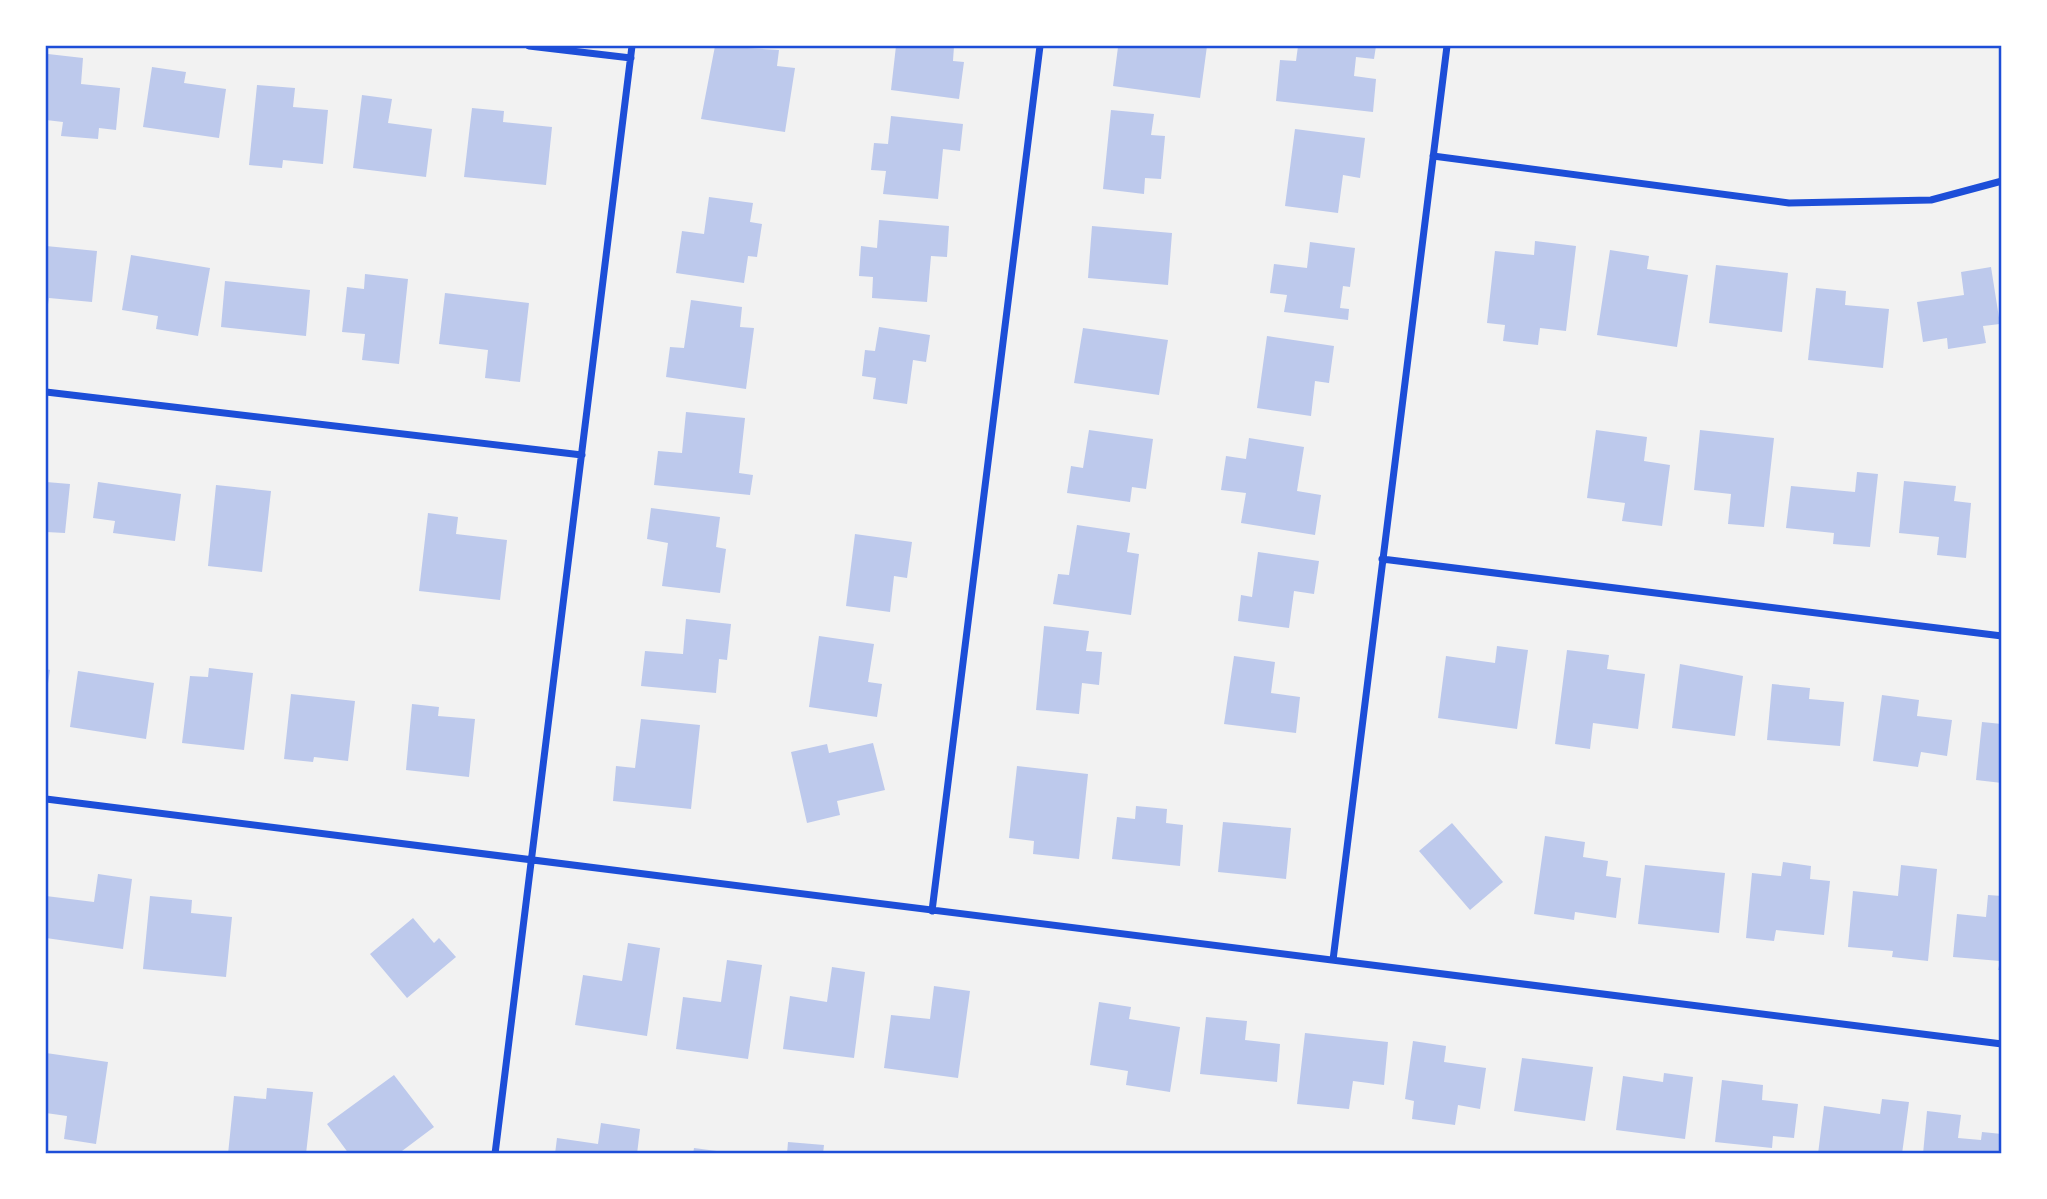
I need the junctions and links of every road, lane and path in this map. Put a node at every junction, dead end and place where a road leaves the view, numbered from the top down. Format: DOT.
graph roads {
  1 [pos="529,46"];
  2 [pos="632,46"];
  3 [pos="1040,46"];
  4 [pos="1447,46"];
  5 [pos="631,58"];
  6 [pos="1433,156"];
  7 [pos="2001,181"];
  8 [pos="46,392"];
  9 [pos="582,455"];
  10 [pos="1382,559"];
  11 [pos="2001,636"];
  12 [pos="46,799"];
  13 [pos="533,860"];
  14 [pos="932,911"];
  15 [pos="1334,960"];
  16 [pos="2001,1044"];
  17 [pos="495,1153"];
  1 -- 5 [label="street"];
  2 -- 5 [label="street"];
  3 -- 14 [label="street"];
  4 -- 6 [label="street"];
  5 -- 9 [label="street"];
  6 -- 7 [label="street"];
  6 -- 10 [label="street"];
  8 -- 9 [label="street"];
  9 -- 13 [label="street"];
  10 -- 11 [label="street"];
  10 -- 15 [label="street"];
  12 -- 13 [label="street"];
  13 -- 14 [label="street"];
  13 -- 17 [label="street"];
  14 -- 15 [label="street"];
  15 -- 16 [label="street"];
}
